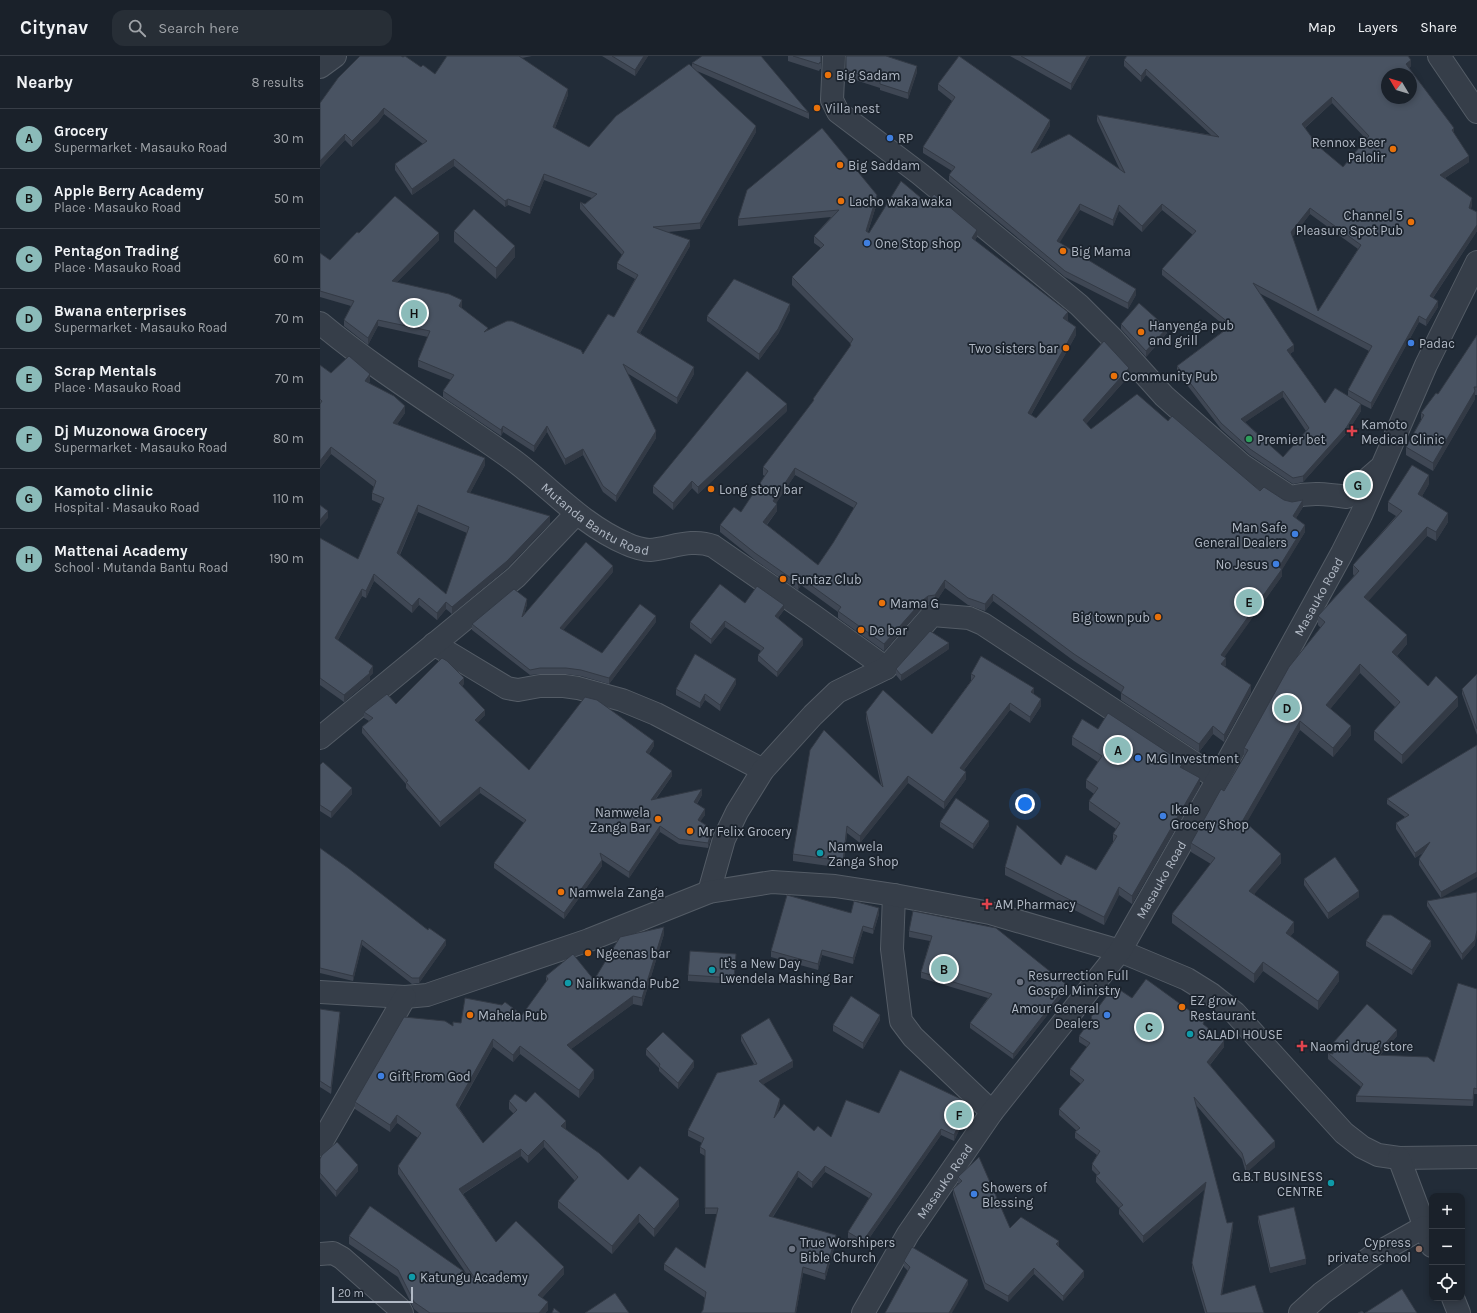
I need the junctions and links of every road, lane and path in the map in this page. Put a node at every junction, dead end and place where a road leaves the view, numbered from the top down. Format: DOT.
graph roads {
  1 [pos="335,56"];
  2 [pos="834,56"];
  3 [pos="1439,56"];
  4 [pos="320,67"];
  5 [pos="1477,112"];
  6 [pos="1477,262"];
  7 [pos="320,324"];
  8 [pos="1384,464"];
  9 [pos="576,514"];
  10 [pos="434,644"];
  11 [pos="886,668"];
  12 [pos="320,738"];
  13 [pos="763,770"];
  14 [pos="1218,779"];
  15 [pos="709,892"];
  16 [pos="894,895"];
  17 [pos="1120,951"];
  18 [pos="320,992"];
  19 [pos="405,997"];
  20 [pos="992,1112"];
  21 [pos="320,1145"];
  22 [pos="1477,1157"];
  23 [pos="1399,1158"];
  24 [pos="1428,1236"];
  25 [pos="320,1254"];
  26 [pos="1454,1301"];
  27 [pos="402,1313"];
  28 [pos="863,1313"];
  29 [pos="1300,1313"];
  30 [pos="1459,1313"];
  1 -- 4 [label="street"];
  2 -- 8 [label="street"];
  3 -- 5 [label="street"];
  6 -- 8 [label="street, Masauko Road"];
  7 -- 9 [label="street, Mutanda Bantu Road"];
  8 -- 14 [label="street, Masauko Road"];
  9 -- 10 [label="street"];
  9 -- 11 [label="street, Mutanda Bantu Road"];
  10 -- 12 [label="street"];
  10 -- 13 [label="street"];
  11 -- 13 [label="street"];
  11 -- 14 [label="street"];
  13 -- 15 [label="street"];
  14 -- 17 [label="street, Masauko Road"];
  15 -- 16 [label="street"];
  15 -- 19 [label="street"];
  16 -- 17 [label="street"];
  16 -- 20 [label="street"];
  17 -- 20 [label="street, Masauko Road"];
  17 -- 23 [label="street"];
  18 -- 19 [label="street"];
  19 -- 21 [label="street"];
  20 -- 28 [label="street, Masauko Road"];
  22 -- 23 [label="street"];
  23 -- 24 [label="street"];
  24 -- 29 [label="street"];
  25 -- 27 [label="street"];
  26 -- 30 [label="street"];
}
